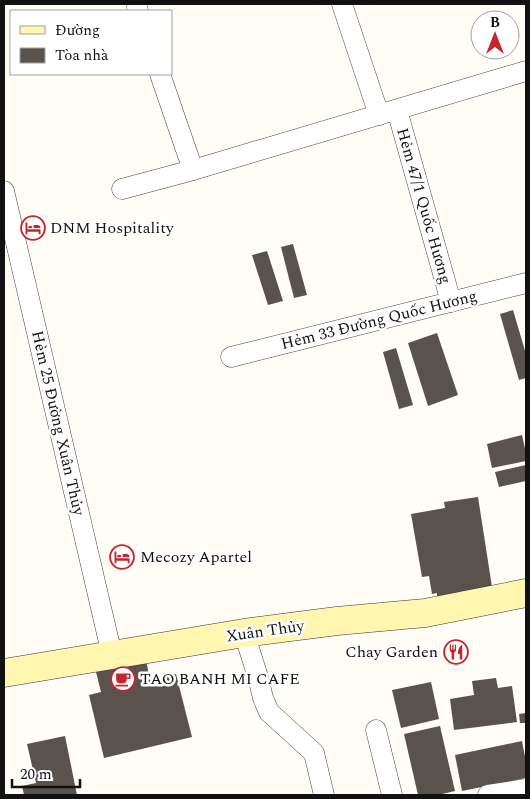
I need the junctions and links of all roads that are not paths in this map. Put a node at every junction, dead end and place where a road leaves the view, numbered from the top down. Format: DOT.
graph roads {
  1 [pos="342,4"];
  2 [pos="526,71"];
  3 [pos="160,75"];
  4 [pos="388,112"];
  5 [pos="193,170"];
  6 [pos="122,189"];
  7 [pos="4,191"];
  8 [pos="526,283"];
  9 [pos="451,302"];
  10 [pos="231,357"];
  11 [pos="526,593"];
  12 [pos="244,633"];
  13 [pos="112,654"];
  14 [pos="4,673"];
  15 [pos="376,730"];
  16 [pos="526,789"];
  17 [pos="324,795"];
  18 [pos="392,795"];
  19 [pos="488,795"];
  1 -- 4 [label="street, Hẻm 47/1 Quốc Hương"];
  2 -- 4 [label="street"];
  3 -- 5 [label="street"];
  4 -- 5 [label="street"];
  4 -- 9 [label="street, Hẻm 47/1 Quốc Hương"];
  5 -- 6 [label="street"];
  7 -- 13 [label="street, Hẻm 25 Đường Xuân Thủy"];
  8 -- 9 [label="street, Hẻm 33 Đường Quốc Hương"];
  9 -- 10 [label="street, Hẻm 33 Đường Quốc Hương"];
  11 -- 12 [label="street, Xuân Thủy"];
  12 -- 13 [label="street, Xuân Thủy"];
  12 -- 17 [label="street"];
  13 -- 14 [label="street, Xuân Thủy"];
  15 -- 18 [label="street"];
  16 -- 19 [label="street"];
}
